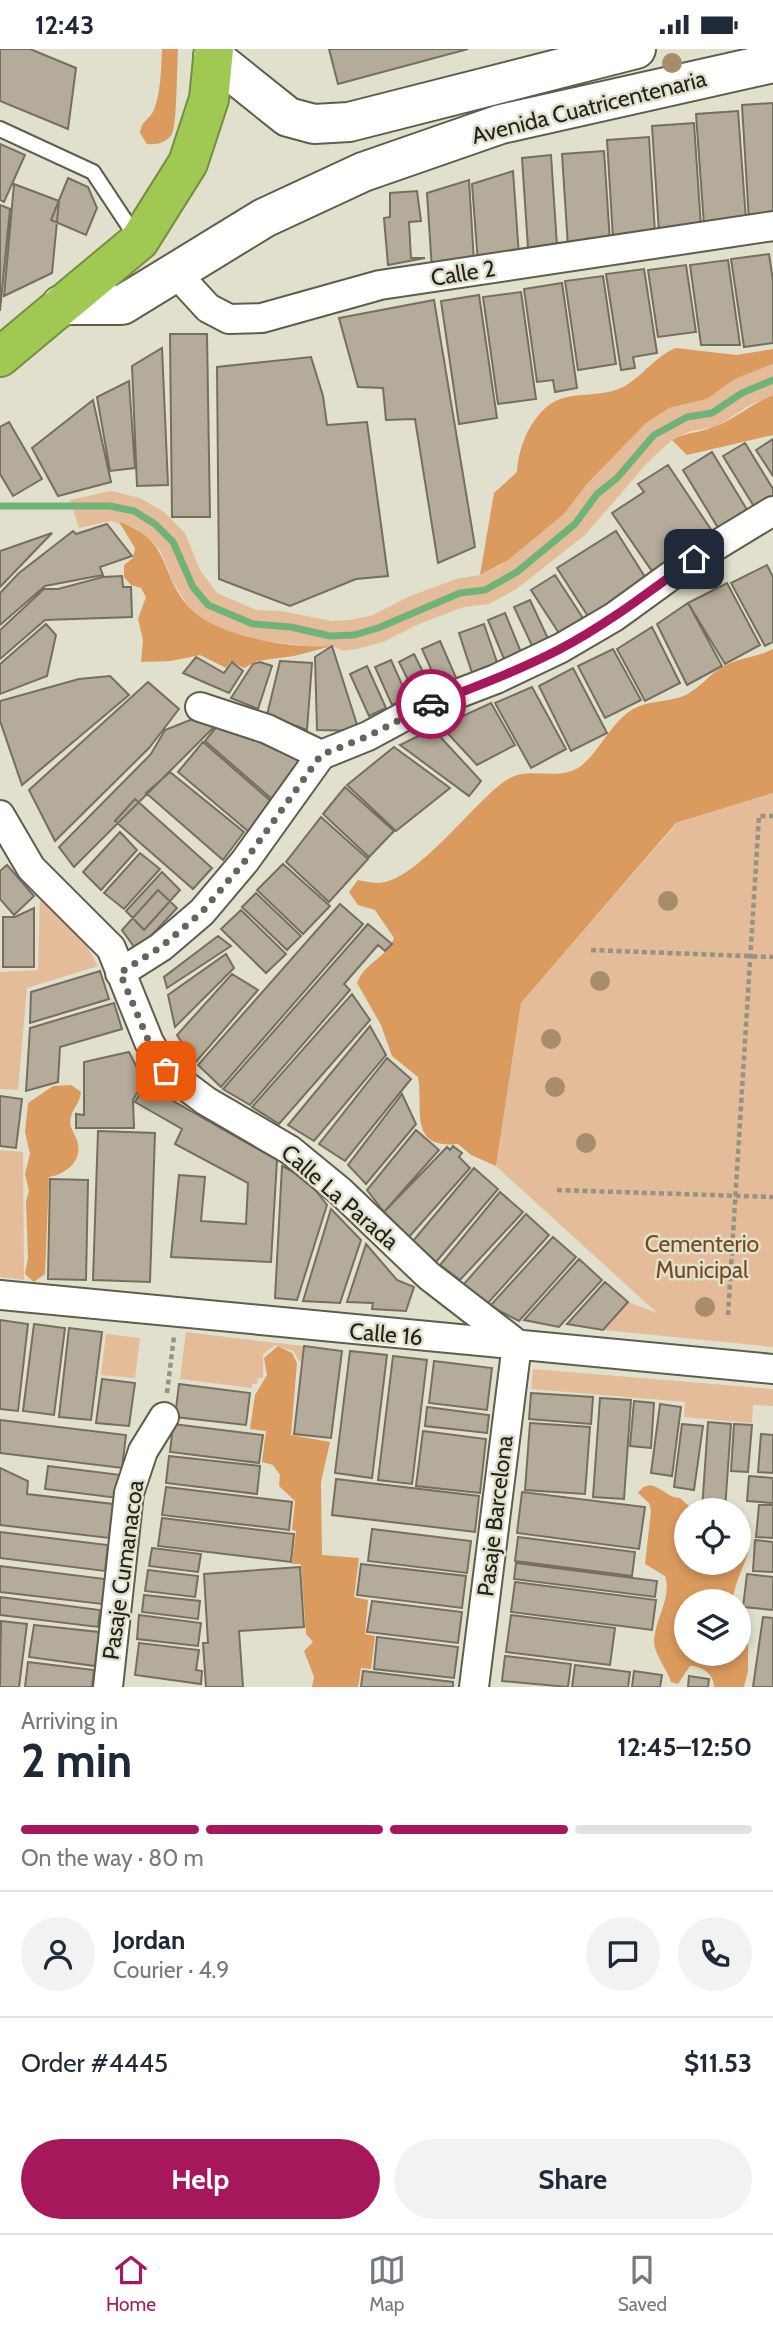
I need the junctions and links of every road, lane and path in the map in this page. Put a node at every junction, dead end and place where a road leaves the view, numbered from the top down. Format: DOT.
graph roads {
  1 [pos="636,49"];
  2 [pos="214,53"];
  3 [pos="773,64"];
  4 [pos="0,129"];
  5 [pos="773,226"];
  6 [pos="139,241"];
  7 [pos="175,272"];
  8 [pos="61,306"];
  9 [pos="0,357"];
  10 [pos="773,511"];
  11 [pos="200,707"];
  12 [pos="321,755"];
  13 [pos="0,815"];
  14 [pos="773,816"];
  15 [pos="591,950"];
  16 [pos="750,956"];
  17 [pos="773,957"];
  18 [pos="120,973"];
  19 [pos="557,1190"];
  20 [pos="736,1196"];
  21 [pos="773,1197"];
  22 [pos="0,1295"];
  23 [pos="177,1314"];
  24 [pos="728,1315"];
  25 [pos="517,1344"];
  26 [pos="773,1369"];
  27 [pos="164,1417"];
  28 [pos="108,1687"];
  29 [pos="474,1687"];
  1 -- 2 [label="main road, Avenida Cuatricentenaria"];
  2 -- 6 [label="highway"];
  3 -- 7 [label="main road, Avenida Cuatricentenaria"];
  4 -- 6 [label="lane"];
  5 -- 7 [label="street, Calle 2"];
  6 -- 8 [label="highway"];
  7 -- 8 [label="main road, Avenida Cuatricentenaria"];
  8 -- 9 [label="highway"];
  10 -- 12 [label="street"];
  11 -- 12 [label="street"];
  12 -- 18 [label="street"];
  13 -- 18 [label="street, Calle La Parada"];
  14 -- 16 [label="path"];
  15 -- 16 [label="path"];
  16 -- 17 [label="path"];
  16 -- 20 [label="path"];
  18 -- 25 [label="street, Calle La Parada"];
  19 -- 20 [label="path"];
  20 -- 21 [label="path"];
  20 -- 24 [label="path"];
  22 -- 23 [label="street, Calle 16"];
  23 -- 25 [label="street, Calle 16"];
  23 -- 27 [label="path"];
  25 -- 26 [label="street, Calle 16"];
  25 -- 29 [label="street, Pasaje Barcelona"];
  27 -- 28 [label="street, Pasaje Cumanacoa"];
}
